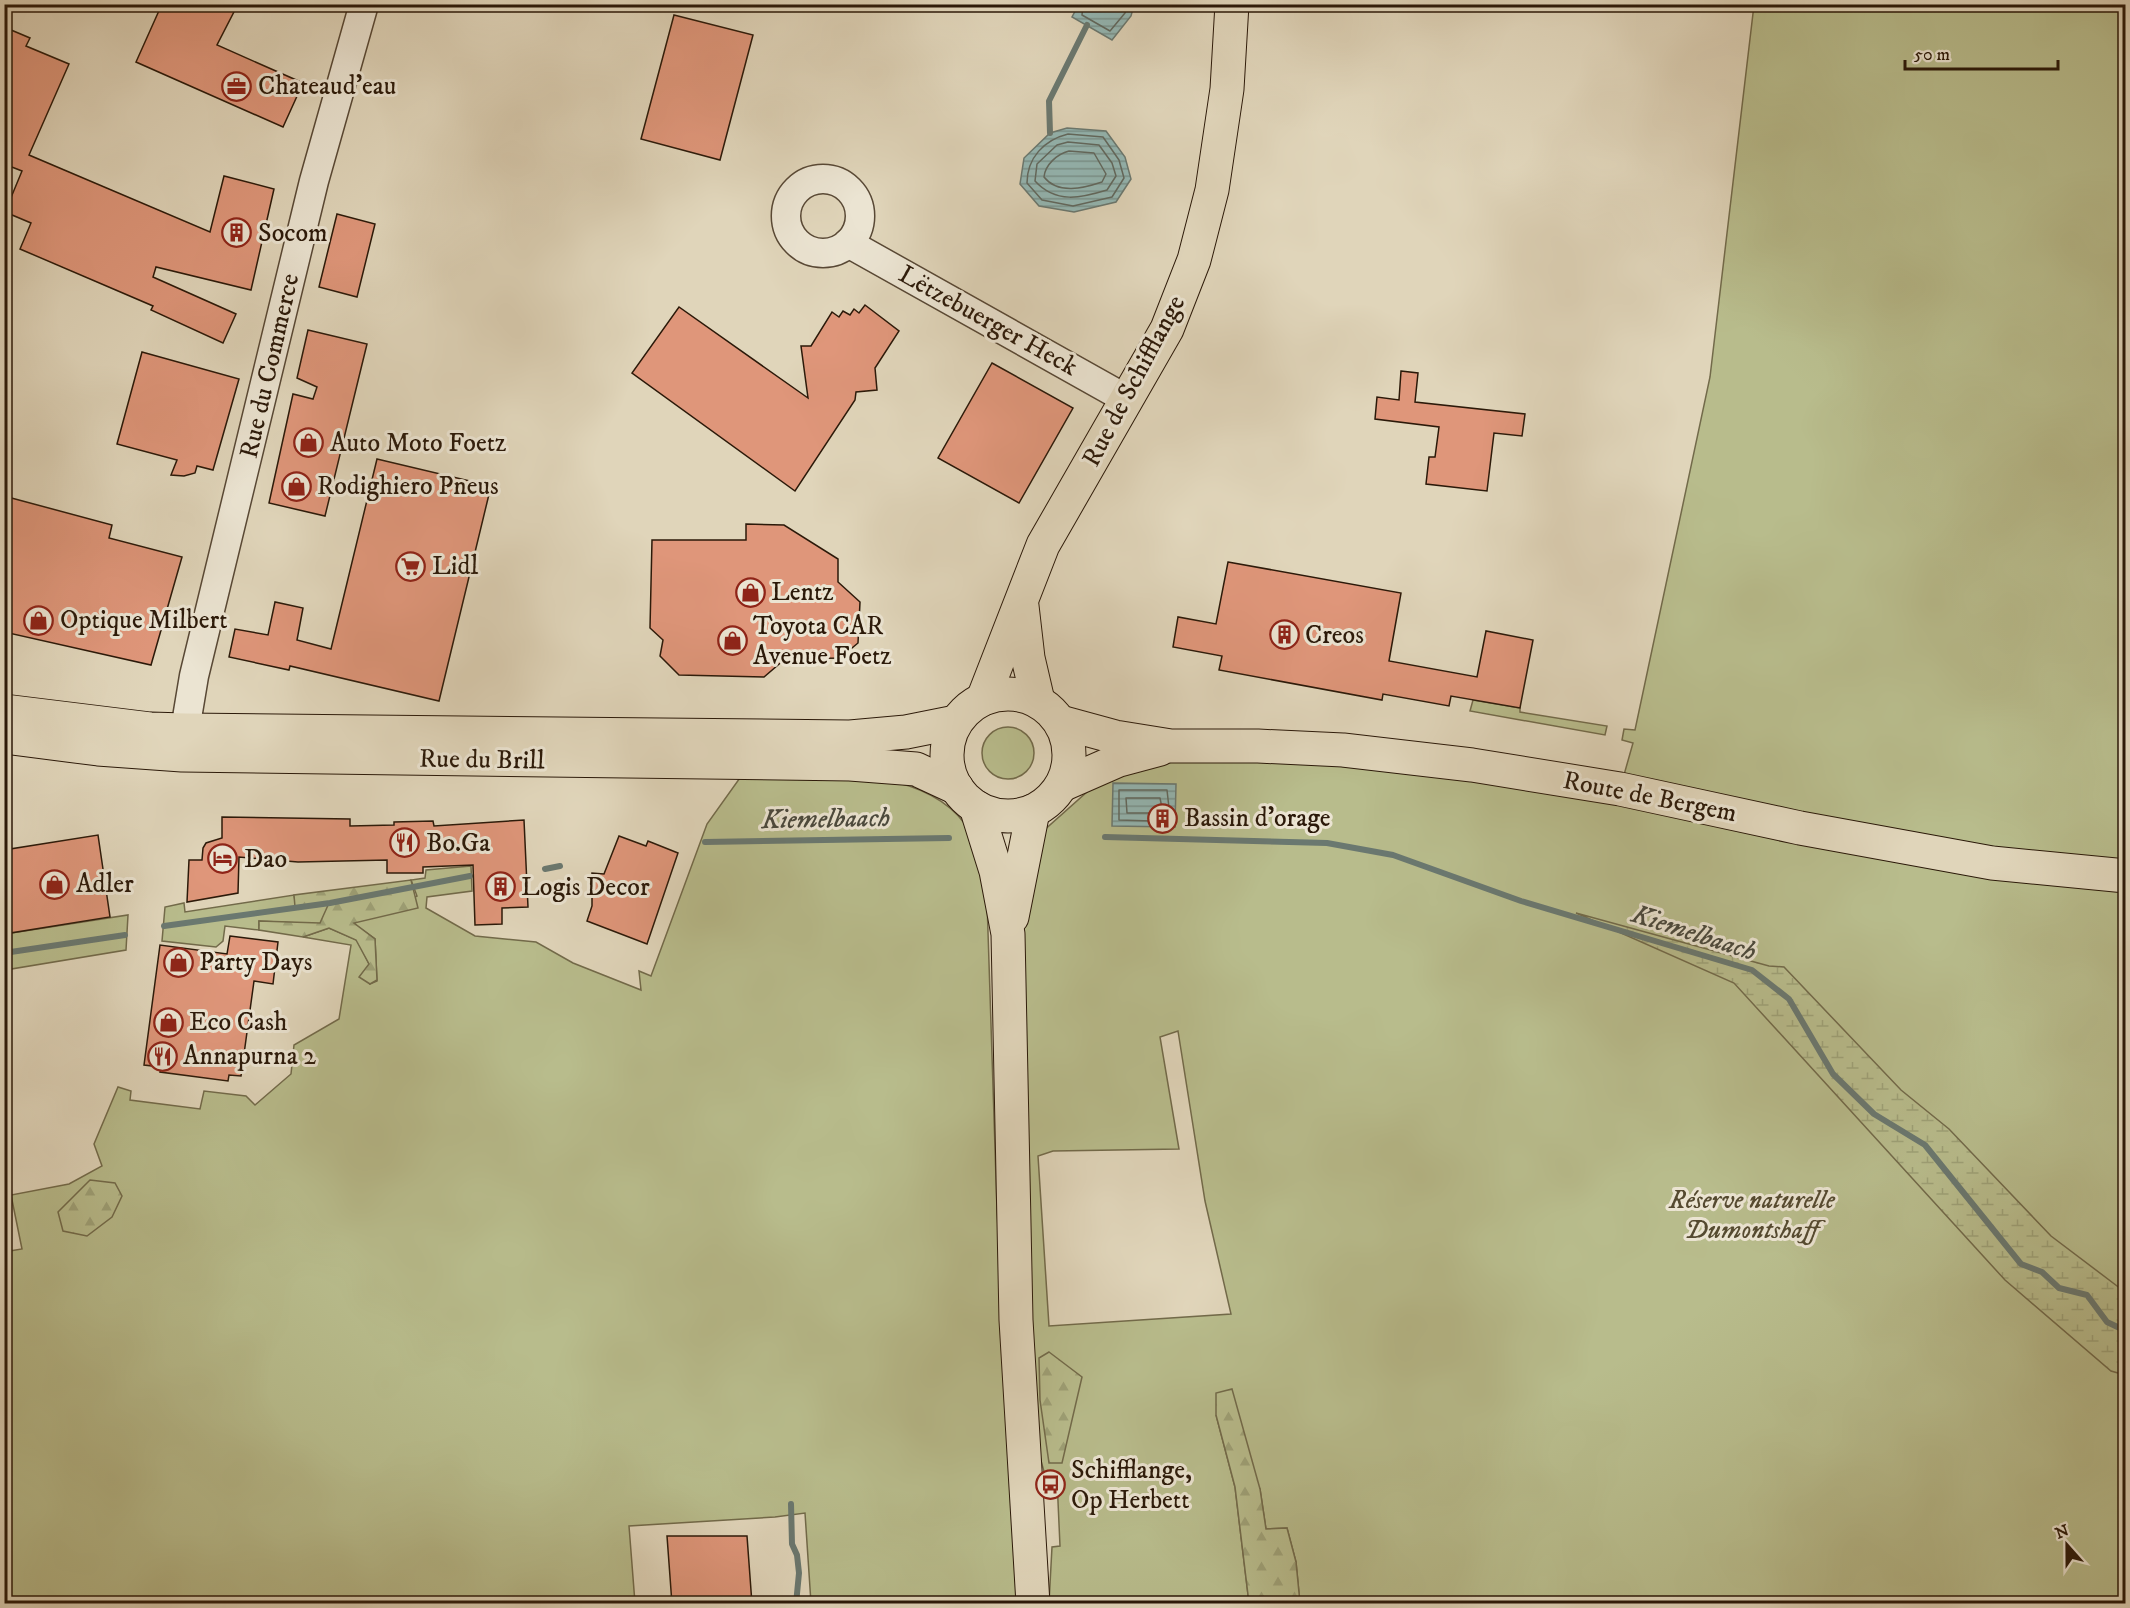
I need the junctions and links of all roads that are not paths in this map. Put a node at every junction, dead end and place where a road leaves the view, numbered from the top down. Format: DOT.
graph roads {
  1 [pos="364,4"];
  2 [pos="1232,4"];
  3 [pos="848,243"];
  4 [pos="1128,400"];
  5 [pos="1021,604"];
  6 [pos="982,699"];
  7 [pos="4,711"];
  8 [pos="1049,712"];
  9 [pos="956,723"];
  10 [pos="185,730"];
  11 [pos="4,737"];
  12 [pos="1171,746"];
  13 [pos="1062,785"];
  14 [pos="967,798"];
  15 [pos="1033,811"];
  16 [pos="2126,876"];
  17 [pos="1008,934"];
  18 [pos="1033,1604"];
  1 -- 10 [label="street, Rue du Commerce"];
  2 -- 4 [label="main road, Rue de Schifflange"];
  3 -- 4 [label="street, Lëtzebuerger Heck"];
  4 -- 5 [label="main road, Rue de Schifflange"];
  5 -- 6 [label="main road, Rue de Schifflange"];
  5 -- 8 [label="main road, Rue de Schifflange"];
  6 -- 8 [label="main road"];
  6 -- 9 [label="main road"];
  7 -- 10 [label="main road, Rue du Brill"];
  8 -- 12 [label="main road, Route de Bergem"];
  8 -- 13 [label="main road"];
  9 -- 10 [label="main road, Rue du Brill"];
  9 -- 14 [label="main road"];
  11 -- 14 [label="main road, Rue du Brill"];
  12 -- 13 [label="main road, Route de Bergem"];
  12 -- 16 [label="main road, Route de Bergem"];
  13 -- 15 [label="main road"];
  14 -- 15 [label="main road"];
  14 -- 17 [label="main road"];
  15 -- 17 [label="main road"];
  17 -- 18 [label="main road"];
}
